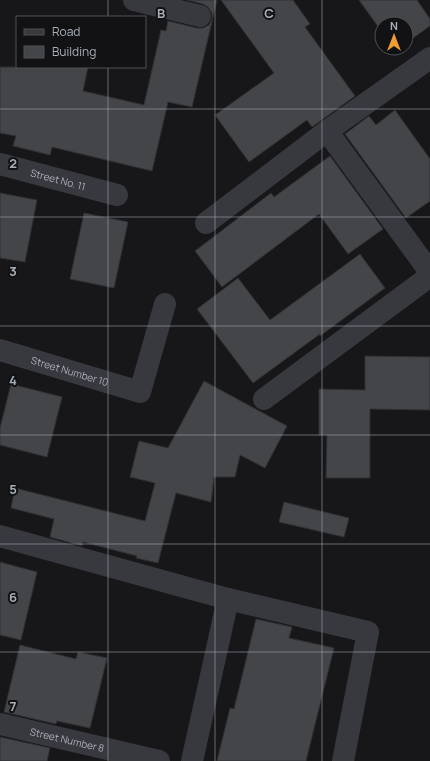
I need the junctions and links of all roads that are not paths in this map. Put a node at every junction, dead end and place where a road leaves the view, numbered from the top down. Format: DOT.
graph roads {
  1 [pos="134,0"];
  2 [pos="200,16"];
  3 [pos="430,58"];
  4 [pos="327,131"];
  5 [pos="0,164"];
  6 [pos="117,195"];
  7 [pos="206,223"];
  8 [pos="430,272"];
  9 [pos="430,276"];
  10 [pos="165,304"];
  11 [pos="0,350"];
  12 [pos="264,399"];
  13 [pos="0,536"];
  14 [pos="228,599"];
  15 [pos="0,724"];
  16 [pos="159,761"];
  17 [pos="192,761"];
  18 [pos="343,761"];
  1 -- 2 [label="street"];
  3 -- 4 [label="street"];
  4 -- 7 [label="street"];
  4 -- 8 [label="street"];
  5 -- 6 [label="street, Street No. 11"];
  9 -- 12 [label="street"];
  10 -- 11 [label="street, Street Number 10"];
  13 -- 14 [label="street"];
  14 -- 17 [label="street"];
  14 -- 18 [label="street"];
  15 -- 16 [label="street, Street Number 8"];
}
